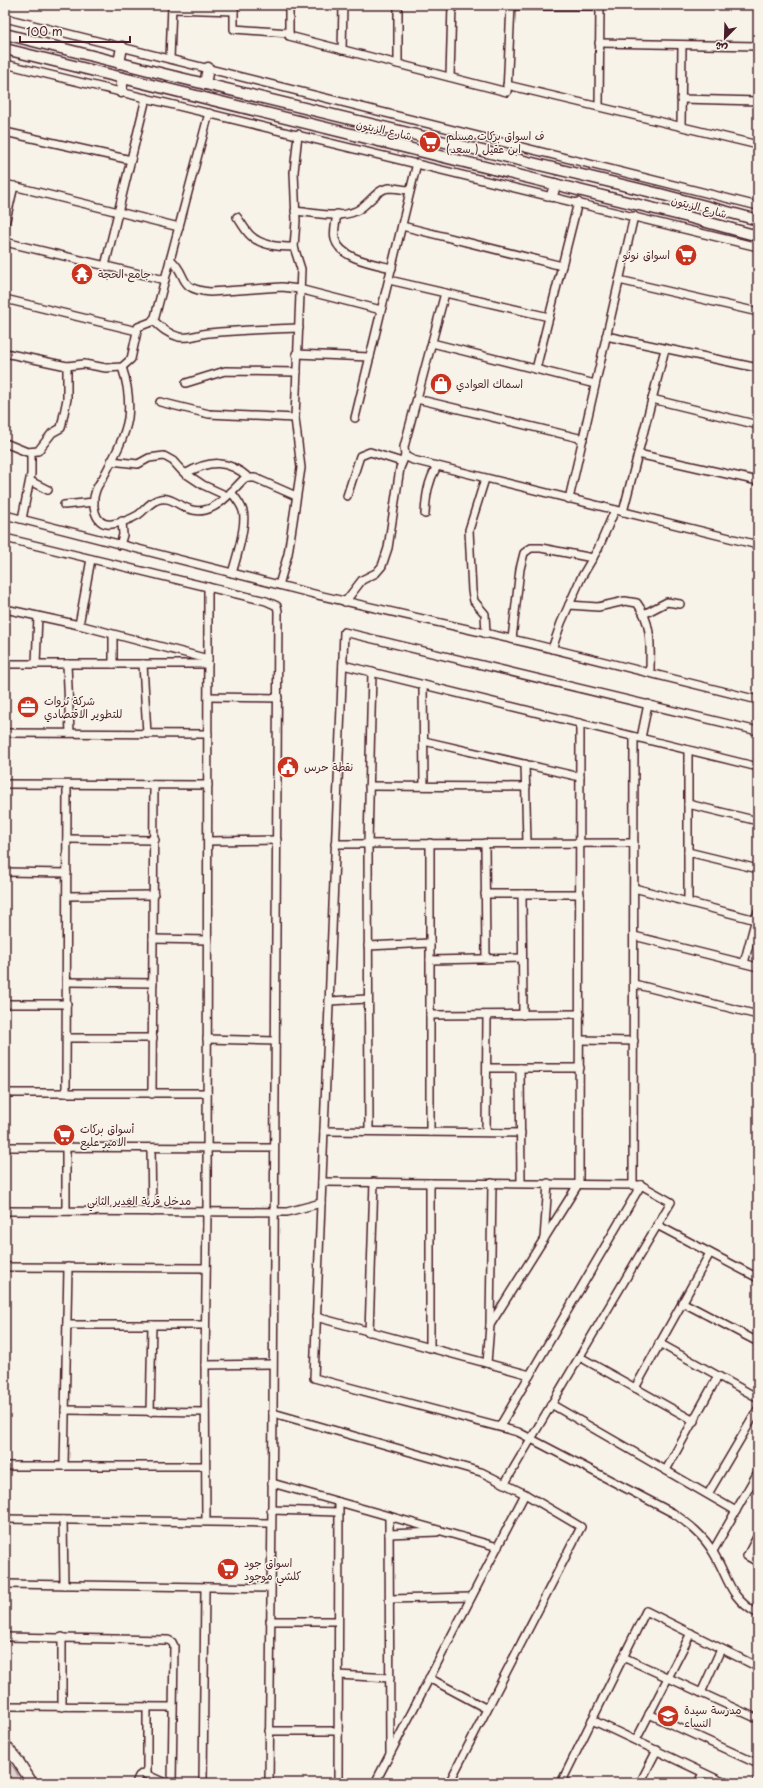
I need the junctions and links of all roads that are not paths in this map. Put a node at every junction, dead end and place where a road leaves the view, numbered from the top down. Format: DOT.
graph roads {
  1 [pos="289,5"];
  2 [pos="344,5"];
  3 [pos="398,5"];
  4 [pos="452,5"];
  5 [pos="510,5"];
  6 [pos="600,5"];
  7 [pos="172,7"];
  8 [pos="234,8"];
  9 [pos="5,18"];
  10 [pos="289,33"];
  11 [pos="6,35"];
  12 [pos="599,43"];
  13 [pos="682,44"];
  14 [pos="758,46"];
  15 [pos="122,47"];
  16 [pos="5,49"];
  17 [pos="342,50"];
  18 [pos="170,59"];
  19 [pos="120,63"];
  20 [pos="5,64"];
  21 [pos="398,64"];
  22 [pos="208,68"];
  23 [pos="450,77"];
  24 [pos="123,78"];
  25 [pos="205,84"];
  26 [pos="507,85"];
  27 [pos="121,92"];
  28 [pos="146,98"];
  29 [pos="682,99"];
  30 [pos="758,101"];
  31 [pos="599,106"];
  32 [pos="209,113"];
  33 [pos="681,126"];
  34 [pos="5,132"];
  35 [pos="298,134"];
  36 [pos="758,145"];
  37 [pos="131,160"];
  38 [pos="417,163"];
  39 [pos="5,184"];
  40 [pos="555,184"];
  41 [pos="14,186"];
  42 [pos="410,190"];
  43 [pos="660,194"];
  44 [pos="552,196"];
  45 [pos="578,202"];
  46 [pos="691,202"];
  47 [pos="758,206"];
  48 [pos="657,209"];
  49 [pos="295,211"];
  50 [pos="118,212"];
  51 [pos="337,214"];
  52 [pos="634,216"];
  53 [pos="237,217"];
  54 [pos="688,217"];
  55 [pos="758,220"];
  56 [pos="5,224"];
  57 [pos="402,226"];
  58 [pos="179,227"];
  59 [pos="758,236"];
  60 [pos="5,242"];
  61 [pos="294,247"];
  62 [pos="758,247"];
  63 [pos="170,258"];
  64 [pos="105,266"];
  65 [pos="562,266"];
  66 [pos="392,268"];
  67 [pos="165,280"];
  68 [pos="389,280"];
  69 [pos="619,280"];
  70 [pos="299,289"];
  71 [pos="445,293"];
  72 [pos="5,299"];
  73 [pos="381,310"];
  74 [pos="758,312"];
  75 [pos="549,317"];
  76 [pos="153,320"];
  77 [pos="299,328"];
  78 [pos="137,330"];
  79 [pos="606,336"];
  80 [pos="432,342"];
  81 [pos="665,349"];
  82 [pos="296,354"];
  83 [pos="6,355"];
  84 [pos="370,357"];
  85 [pos="67,366"];
  86 [pos="122,366"];
  87 [pos="758,368"];
  88 [pos="536,369"];
  89 [pos="297,372"];
  90 [pos="186,383"];
  91 [pos="596,384"];
  92 [pos="417,399"];
  93 [pos="652,399"];
  94 [pos="160,402"];
  95 [pos="295,418"];
  96 [pos="355,418"];
  97 [pos="758,425"];
  98 [pos="583,439"];
  99 [pos="5,443"];
  100 [pos="31,452"];
  101 [pos="638,454"];
  102 [pos="404,459"];
  103 [pos="112,461"];
  104 [pos="437,466"];
  105 [pos="186,474"];
  106 [pos="249,478"];
  107 [pos="485,479"];
  108 [pos="30,481"];
  109 [pos="758,481"];
  110 [pos="48,490"];
  111 [pos="229,494"];
  112 [pos="296,496"];
  113 [pos="347,496"];
  114 [pos="569,499"];
  115 [pos="94,502"];
  116 [pos="64,505"];
  117 [pos="615,510"];
  118 [pos="623,512"];
  119 [pos="425,514"];
  120 [pos="5,515"];
  121 [pos="22,519"];
  122 [pos="122,521"];
  123 [pos="5,538"];
  124 [pos="120,545"];
  125 [pos="758,545"];
  126 [pos="593,558"];
  127 [pos="90,559"];
  128 [pos="232,574"];
  129 [pos="279,585"];
  130 [pos="208,587"];
  131 [pos="345,602"];
  132 [pos="680,604"];
  133 [pos="569,605"];
  134 [pos="5,609"];
  135 [pos="644,614"];
  136 [pos="38,616"];
  137 [pos="79,626"];
  138 [pos="486,634"];
  139 [pos="114,635"];
  140 [pos="512,639"];
  141 [pos="552,648"];
  142 [pos="208,661"];
  143 [pos="5,664"];
  144 [pos="36,664"];
  145 [pos="67,664"];
  146 [pos="113,664"];
  147 [pos="144,664"];
  148 [pos="343,665"];
  149 [pos="372,672"];
  150 [pos="650,673"];
  151 [pos="423,685"];
  152 [pos="208,697"];
  153 [pos="278,698"];
  154 [pos="758,700"];
  155 [pos="648,704"];
  156 [pos="580,723"];
  157 [pos="758,731"];
  158 [pos="5,733"];
  159 [pos="70,733"];
  160 [pos="147,734"];
  161 [pos="208,734"];
  162 [pos="638,737"];
  163 [pos="424,741"];
  164 [pos="688,750"];
  165 [pos="525,764"];
  166 [pos="758,767"];
  167 [pos="580,776"];
  168 [pos="5,784"];
  169 [pos="68,784"];
  170 [pos="154,785"];
  171 [pos="208,785"];
  172 [pos="369,786"];
  173 [pos="424,786"];
  174 [pos="526,786"];
  175 [pos="688,804"];
  176 [pos="758,821"];
  177 [pos="67,839"];
  178 [pos="155,840"];
  179 [pos="277,840"];
  180 [pos="208,841"];
  181 [pos="485,843"];
  182 [pos="527,843"];
  183 [pos="580,843"];
  184 [pos="634,843"];
  185 [pos="336,844"];
  186 [pos="368,844"];
  187 [pos="430,844"];
  188 [pos="688,852"];
  189 [pos="758,869"];
  190 [pos="5,872"];
  191 [pos="67,873"];
  192 [pos="634,888"];
  193 [pos="486,894"];
  194 [pos="522,894"];
  195 [pos="580,894"];
  196 [pos="154,895"];
  197 [pos="67,896"];
  198 [pos="688,902"];
  199 [pos="758,911"];
  200 [pos="756,920"];
  201 [pos="634,936"];
  202 [pos="153,939"];
  203 [pos="208,940"];
  204 [pos="430,943"];
  205 [pos="368,946"];
  206 [pos="522,958"];
  207 [pos="486,959"];
  208 [pos="430,960"];
  209 [pos="744,964"];
  210 [pos="758,967"];
  211 [pos="67,982"];
  212 [pos="153,983"];
  213 [pos="634,984"];
  214 [pos="368,999"];
  215 [pos="329,1001"];
  216 [pos="5,1004"];
  217 [pos="67,1004"];
  218 [pos="580,1014"];
  219 [pos="430,1015"];
  220 [pos="487,1015"];
  221 [pos="523,1015"];
  222 [pos="758,1015"];
  223 [pos="67,1038"];
  224 [pos="153,1038"];
  225 [pos="207,1039"];
  226 [pos="580,1040"];
  227 [pos="275,1041"];
  228 [pos="634,1041"];
  229 [pos="487,1068"];
  230 [pos="520,1068"];
  231 [pos="580,1068"];
  232 [pos="5,1093"];
  233 [pos="66,1093"];
  234 [pos="207,1093"];
  235 [pos="152,1094"];
  236 [pos="324,1131"];
  237 [pos="369,1131"];
  238 [pos="430,1132"];
  239 [pos="486,1132"];
  240 [pos="521,1133"];
  241 [pos="5,1147"];
  242 [pos="66,1147"];
  243 [pos="151,1148"];
  244 [pos="207,1148"];
  245 [pos="274,1148"];
  246 [pos="322,1182"];
  247 [pos="374,1182"];
  248 [pos="430,1183"];
  249 [pos="492,1183"];
  250 [pos="520,1183"];
  251 [pos="548,1183"];
  252 [pos="579,1183"];
  253 [pos="637,1185"];
  254 [pos="321,1203"];
  255 [pos="5,1211"];
  256 [pos="66,1211"];
  257 [pos="152,1212"];
  258 [pos="207,1212"];
  259 [pos="274,1212"];
  260 [pos="657,1226"];
  261 [pos="544,1241"];
  262 [pos="710,1253"];
  263 [pos="5,1267"];
  264 [pos="68,1267"];
  265 [pos="206,1268"];
  266 [pos="758,1278"];
  267 [pos="682,1302"];
  268 [pos="316,1317"];
  269 [pos="67,1325"];
  270 [pos="152,1325"];
  271 [pos="205,1325"];
  272 [pos="490,1325"];
  273 [pos="369,1332"];
  274 [pos="758,1342"];
  275 [pos="659,1343"];
  276 [pos="430,1348"];
  277 [pos="580,1357"];
  278 [pos="487,1363"];
  279 [pos="272,1364"];
  280 [pos="205,1365"];
  281 [pos="530,1375"];
  282 [pos="718,1376"];
  283 [pos="634,1388"];
  284 [pos="758,1398"];
  285 [pos="551,1404"];
  286 [pos="758,1408"];
  287 [pos="65,1410"];
  288 [pos="150,1412"];
  289 [pos="206,1412"];
  290 [pos="273,1413"];
  291 [pos="694,1421"];
  292 [pos="500,1426"];
  293 [pos="531,1438"];
  294 [pos="5,1466"];
  295 [pos="64,1466"];
  296 [pos="205,1466"];
  297 [pos="666,1470"];
  298 [pos="758,1472"];
  299 [pos="505,1483"];
  300 [pos="272,1484"];
  301 [pos="525,1494"];
  302 [pos="708,1494"];
  303 [pos="340,1502"];
  304 [pos="271,1510"];
  305 [pos="736,1511"];
  306 [pos="338,1512"];
  307 [pos="389,1516"];
  308 [pos="5,1519"];
  309 [pos="63,1520"];
  310 [pos="206,1521"];
  311 [pos="271,1523"];
  312 [pos="444,1532"];
  313 [pos="389,1534"];
  314 [pos="758,1535"];
  315 [pos="498,1547"];
  316 [pos="713,1551"];
  317 [pos="758,1562"];
  318 [pos="5,1584"];
  319 [pos="64,1585"];
  320 [pos="205,1587"];
  321 [pos="270,1588"];
  322 [pos="471,1597"];
  323 [pos="390,1599"];
  324 [pos="758,1614"];
  325 [pos="270,1621"];
  326 [pos="338,1621"];
  327 [pos="691,1633"];
  328 [pos="5,1637"];
  329 [pos="62,1638"];
  330 [pos="721,1649"];
  331 [pos="623,1657"];
  332 [pos="758,1667"];
  333 [pos="338,1675"];
  334 [pos="390,1678"];
  335 [pos="429,1678"];
  336 [pos="668,1678"];
  337 [pos="701,1693"];
  338 [pos="5,1706"];
  339 [pos="62,1706"];
  340 [pos="147,1707"];
  341 [pos="172,1707"];
  342 [pos="487,1709"];
  343 [pos="649,1714"];
  344 [pos="758,1719"];
  345 [pos="592,1720"];
  346 [pos="269,1731"];
  347 [pos="338,1731"];
  348 [pos="636,1740"];
  349 [pos="5,1744"];
  350 [pos="657,1750"];
  351 [pos="390,1755"];
  352 [pos="758,1764"];
  353 [pos="703,1773"];
  354 [pos="147,1774"];
  355 [pos="758,1779"];
  356 [pos="32,1783"];
  357 [pos="136,1783"];
  358 [pos="165,1783"];
  359 [pos="172,1783"];
  360 [pos="203,1783"];
  361 [pos="269,1783"];
  362 [pos="338,1783"];
  363 [pos="375,1783"];
  364 [pos="449,1783"];
  365 [pos="562,1783"];
  366 [pos="640,1783"];
  367 [pos="698,1783"];
  368 [pos="725,1783"];
  369 [pos="756,1783"];
  1 -- 10 [label="street"];
  2 -- 17 [label="street"];
  3 -- 21 [label="street"];
  4 -- 23 [label="street"];
  5 -- 6 [label="street"];
  5 -- 26 [label="street"];
  6 -- 12 [label="street"];
  7 -- 8 [label="street"];
  7 -- 18 [label="street"];
  8 -- 10 [label="street"];
  9 -- 15 [label="street"];
  10 -- 17 [label="street"];
  11 -- 19 [label="main road, شارع الزيتون"];
  12 -- 13 [label="street"];
  12 -- 31 [label="street"];
  13 -- 14 [label="street"];
  13 -- 29 [label="street"];
  15 -- 18 [label="street"];
  15 -- 19 [label="main road"];
  16 -- 24 [label="main road, شارع الزيتون"];
  17 -- 21 [label="street"];
  18 -- 22 [label="street"];
  19 -- 25 [label="main road, شارع الزيتون"];
  20 -- 27 [label="street"];
  21 -- 23 [label="street"];
  22 -- 25 [label="main road"];
  22 -- 47 [label="street"];
  23 -- 26 [label="street"];
  24 -- 27 [label="main road"];
  24 -- 40 [label="main road, شارع الزيتون"];
  25 -- 43 [label="main road, شارع الزيتون"];
  26 -- 31 [label="street"];
  27 -- 28 [label="street"];
  28 -- 32 [label="street"];
  28 -- 37 [label="street"];
  29 -- 30 [label="street"];
  29 -- 33 [label="street"];
  31 -- 33 [label="street"];
  32 -- 35 [label="street"];
  32 -- 58 [label="street"];
  33 -- 36 [label="street"];
  34 -- 37 [label="street"];
  35 -- 38 [label="street"];
  35 -- 49 [label="street"];
  37 -- 50 [label="street"];
  38 -- 42 [label="street"];
  38 -- 44 [label="street"];
  39 -- 41 [label="street"];
  40 -- 44 [label="main road"];
  40 -- 48 [label="main road, شارع الزيتون"];
  41 -- 50 [label="street"];
  41 -- 56 [label="street"];
  42 -- 51 [label="street"];
  42 -- 57 [label="street"];
  43 -- 46 [label="main road, شارع الزيتون"];
  43 -- 48 [label="main road"];
  44 -- 45 [label="street"];
  45 -- 52 [label="street"];
  45 -- 65 [label="street"];
  46 -- 54 [label="main road"];
  46 -- 55 [label="main road, شارع الزيتون"];
  48 -- 54 [label="main road, شارع الزيتون"];
  49 -- 51 [label="street"];
  49 -- 61 [label="street"];
  50 -- 58 [label="street"];
  50 -- 64 [label="street"];
  51 -- 66 [label="street"];
  52 -- 62 [label="street"];
  52 -- 69 [label="street"];
  53 -- 61 [label="street"];
  54 -- 59 [label="main road, شارع الزيتون"];
  57 -- 65 [label="street"];
  57 -- 66 [label="street"];
  58 -- 63 [label="street"];
  60 -- 64 [label="street"];
  61 -- 70 [label="street"];
  63 -- 67 [label="street"];
  63 -- 70 [label="street"];
  64 -- 67 [label="street"];
  65 -- 75 [label="street"];
  66 -- 68 [label="street"];
  67 -- 76 [label="street"];
  68 -- 71 [label="street"];
  68 -- 73 [label="street"];
  69 -- 74 [label="street"];
  69 -- 79 [label="street"];
  70 -- 73 [label="street"];
  70 -- 77 [label="street"];
  71 -- 75 [label="street"];
  71 -- 80 [label="street"];
  72 -- 78 [label="street"];
  73 -- 84 [label="street"];
  75 -- 88 [label="street"];
  76 -- 77 [label="street"];
  76 -- 78 [label="street"];
  77 -- 82 [label="street"];
  78 -- 86 [label="street"];
  79 -- 81 [label="street"];
  79 -- 91 [label="street"];
  80 -- 88 [label="street"];
  80 -- 92 [label="street"];
  81 -- 87 [label="street"];
  81 -- 93 [label="street"];
  82 -- 84 [label="street"];
  82 -- 89 [label="street"];
  83 -- 85 [label="street"];
  84 -- 96 [label="street"];
  85 -- 86 [label="street"];
  85 -- 100 [label="street"];
  86 -- 103 [label="street"];
  88 -- 91 [label="street"];
  89 -- 90 [label="street"];
  89 -- 95 [label="street"];
  91 -- 98 [label="street"];
  92 -- 98 [label="street"];
  92 -- 102 [label="street"];
  93 -- 97 [label="street"];
  93 -- 101 [label="street"];
  94 -- 95 [label="street"];
  95 -- 112 [label="street"];
  98 -- 114 [label="street"];
  99 -- 100 [label="street"];
  100 -- 108 [label="street"];
  101 -- 109 [label="street"];
  101 -- 118 [label="street"];
  102 -- 104 [label="street"];
  102 -- 113 [label="street"];
  102 -- 131 [label="street"];
  103 -- 105 [label="street"];
  103 -- 115 [label="street"];
  104 -- 107 [label="street"];
  104 -- 119 [label="street"];
  105 -- 106 [label="street"];
  105 -- 111 [label="street"];
  106 -- 111 [label="street"];
  106 -- 112 [label="street"];
  107 -- 114 [label="street"];
  107 -- 138 [label="street"];
  108 -- 110 [label="street"];
  108 -- 121 [label="street"];
  111 -- 122 [label="street"];
  111 -- 128 [label="street"];
  112 -- 129 [label="street"];
  114 -- 117 [label="street"];
  115 -- 116 [label="street"];
  115 -- 122 [label="street"];
  117 -- 118 [label="street"];
  117 -- 126 [label="street"];
  118 -- 125 [label="street"];
  120 -- 121 [label="street"];
  121 -- 124 [label="street"];
  122 -- 124 [label="street"];
  123 -- 127 [label="street"];
  124 -- 128 [label="street"];
  126 -- 133 [label="street"];
  126 -- 140 [label="street"];
  127 -- 130 [label="street"];
  127 -- 137 [label="street"];
  128 -- 129 [label="street"];
  129 -- 131 [label="street"];
  130 -- 142 [label="street"];
  130 -- 153 [label="street"];
  131 -- 138 [label="street"];
  132 -- 135 [label="street"];
  133 -- 135 [label="street"];
  133 -- 141 [label="street"];
  134 -- 136 [label="street"];
  135 -- 150 [label="street"];
  136 -- 137 [label="street"];
  136 -- 144 [label="street"];
  137 -- 139 [label="street"];
  138 -- 140 [label="street"];
  139 -- 142 [label="street"];
  139 -- 146 [label="street"];
  140 -- 141 [label="street"];
  141 -- 150 [label="street"];
  142 -- 147 [label="street"];
  142 -- 152 [label="street"];
  143 -- 144 [label="street"];
  144 -- 145 [label="street"];
  145 -- 146 [label="street"];
  145 -- 159 [label="street"];
  146 -- 147 [label="street"];
  147 -- 160 [label="street"];
  148 -- 149 [label="street"];
  148 -- 155 [label="street"];
  148 -- 185 [label="street"];
  149 -- 151 [label="street"];
  149 -- 172 [label="street"];
  150 -- 154 [label="street"];
  151 -- 156 [label="street"];
  151 -- 163 [label="street"];
  152 -- 153 [label="street"];
  152 -- 161 [label="street"];
  153 -- 179 [label="street"];
  155 -- 157 [label="street"];
  155 -- 162 [label="street"];
  156 -- 162 [label="street"];
  156 -- 167 [label="street"];
  158 -- 159 [label="street"];
  159 -- 160 [label="street"];
  160 -- 161 [label="street"];
  161 -- 171 [label="street"];
  162 -- 164 [label="street"];
  162 -- 184 [label="street"];
  163 -- 165 [label="street"];
  163 -- 173 [label="street"];
  164 -- 166 [label="street"];
  164 -- 175 [label="street"];
  165 -- 167 [label="street"];
  165 -- 174 [label="street"];
  167 -- 183 [label="street"];
  168 -- 169 [label="street"];
  169 -- 170 [label="street"];
  169 -- 177 [label="street"];
  170 -- 171 [label="street"];
  170 -- 178 [label="street"];
  171 -- 180 [label="street"];
  172 -- 173 [label="street"];
  172 -- 186 [label="street"];
  173 -- 174 [label="street"];
  174 -- 182 [label="street"];
  175 -- 176 [label="street"];
  175 -- 188 [label="street"];
  177 -- 178 [label="street"];
  177 -- 191 [label="street"];
  178 -- 196 [label="street"];
  179 -- 180 [label="street"];
  179 -- 227 [label="street"];
  180 -- 203 [label="street"];
  181 -- 182 [label="street"];
  181 -- 187 [label="street"];
  181 -- 193 [label="street"];
  182 -- 183 [label="street"];
  183 -- 184 [label="street"];
  183 -- 195 [label="street"];
  184 -- 192 [label="street"];
  185 -- 186 [label="street"];
  185 -- 215 [label="street"];
  186 -- 187 [label="street"];
  186 -- 205 [label="street"];
  187 -- 204 [label="street"];
  188 -- 189 [label="street"];
  188 -- 198 [label="street"];
  190 -- 191 [label="street"];
  191 -- 197 [label="street"];
  192 -- 198 [label="street"];
  192 -- 201 [label="street"];
  193 -- 194 [label="street"];
  193 -- 207 [label="street"];
  194 -- 195 [label="street"];
  194 -- 206 [label="street"];
  195 -- 218 [label="street"];
  196 -- 197 [label="street"];
  196 -- 202 [label="street"];
  197 -- 211 [label="street"];
  198 -- 200 [label="street"];
  199 -- 200 [label="street"];
  200 -- 209 [label="street"];
  201 -- 209 [label="street"];
  201 -- 213 [label="street"];
  202 -- 203 [label="street"];
  202 -- 212 [label="street"];
  203 -- 225 [label="street"];
  204 -- 205 [label="street"];
  204 -- 208 [label="street"];
  205 -- 214 [label="street"];
  206 -- 207 [label="street"];
  206 -- 221 [label="street"];
  207 -- 208 [label="street"];
  208 -- 219 [label="street"];
  209 -- 210 [label="street"];
  211 -- 212 [label="street"];
  211 -- 217 [label="street"];
  212 -- 224 [label="street"];
  213 -- 222 [label="street"];
  213 -- 228 [label="street"];
  214 -- 215 [label="street"];
  214 -- 237 [label="street"];
  215 -- 236 [label="street"];
  216 -- 217 [label="street"];
  217 -- 223 [label="street"];
  218 -- 221 [label="street"];
  218 -- 226 [label="street"];
  219 -- 220 [label="street"];
  219 -- 238 [label="street"];
  220 -- 221 [label="street"];
  220 -- 229 [label="street"];
  223 -- 224 [label="street"];
  223 -- 233 [label="street"];
  224 -- 235 [label="street"];
  225 -- 227 [label="street"];
  225 -- 234 [label="street"];
  226 -- 228 [label="street"];
  226 -- 231 [label="street"];
  227 -- 245 [label="street"];
  228 -- 253 [label="street"];
  229 -- 230 [label="street"];
  229 -- 239 [label="street"];
  230 -- 231 [label="street"];
  230 -- 240 [label="street"];
  231 -- 252 [label="street"];
  232 -- 233 [label="street"];
  233 -- 235 [label="street"];
  234 -- 235 [label="street"];
  234 -- 244 [label="street"];
  236 -- 237 [label="street"];
  236 -- 246 [label="street"];
  237 -- 238 [label="street"];
  238 -- 239 [label="street"];
  239 -- 240 [label="street"];
  240 -- 250 [label="street"];
  241 -- 242 [label="street"];
  242 -- 243 [label="street"];
  242 -- 256 [label="street"];
  243 -- 244 [label="street"];
  243 -- 257 [label="street"];
  244 -- 245 [label="street"];
  244 -- 258 [label="street"];
  245 -- 259 [label="street"];
  246 -- 247 [label="street"];
  246 -- 254 [label="street"];
  247 -- 248 [label="street"];
  247 -- 273 [label="street"];
  248 -- 249 [label="street"];
  248 -- 276 [label="street"];
  249 -- 250 [label="street"];
  249 -- 272 [label="street"];
  250 -- 251 [label="street"];
  251 -- 252 [label="street"];
  251 -- 261 [label="street"];
  252 -- 253 [label="street"];
  252 -- 261 [label="street"];
  253 -- 260 [label="street"];
  253 -- 281 [label="street"];
  254 -- 259 [label="street, مدخل قرية الغدير الثاني"];
  254 -- 268 [label="street"];
  255 -- 256 [label="street, مدخل قرية الغدير الثاني"];
  256 -- 257 [label="street, مدخل قرية الغدير الثاني"];
  257 -- 258 [label="street, مدخل قرية الغدير الثاني"];
  258 -- 259 [label="street, مدخل قرية الغدير الثاني"];
  258 -- 265 [label="street"];
  259 -- 279 [label="street"];
  260 -- 262 [label="street"];
  260 -- 277 [label="street"];
  261 -- 272 [label="street"];
  262 -- 266 [label="street"];
  262 -- 267 [label="street"];
  263 -- 264 [label="street"];
  264 -- 265 [label="street"];
  264 -- 269 [label="street"];
  265 -- 271 [label="street"];
  267 -- 274 [label="street"];
  267 -- 275 [label="street"];
  268 -- 273 [label="street"];
  268 -- 292 [label="street"];
  269 -- 270 [label="street"];
  269 -- 287 [label="street"];
  270 -- 271 [label="street"];
  270 -- 288 [label="street"];
  271 -- 280 [label="street"];
  272 -- 278 [label="street"];
  273 -- 276 [label="street"];
  275 -- 282 [label="street"];
  275 -- 283 [label="street"];
  276 -- 278 [label="street"];
  277 -- 283 [label="street"];
  277 -- 285 [label="street"];
  278 -- 281 [label="street"];
  279 -- 280 [label="street"];
  279 -- 290 [label="street"];
  280 -- 289 [label="street"];
  281 -- 292 [label="street"];
  282 -- 284 [label="street"];
  282 -- 291 [label="street"];
  283 -- 291 [label="street"];
  285 -- 293 [label="street"];
  285 -- 297 [label="street"];
  286 -- 302 [label="street"];
  287 -- 288 [label="street"];
  287 -- 295 [label="street"];
  288 -- 289 [label="street"];
  289 -- 296 [label="street"];
  290 -- 299 [label="street"];
  290 -- 300 [label="street"];
  291 -- 297 [label="street"];
  292 -- 293 [label="street"];
  293 -- 299 [label="street"];
  293 -- 316 [label="street"];
  294 -- 295 [label="street"];
  295 -- 296 [label="street"];
  296 -- 310 [label="street"];
  297 -- 302 [label="street"];
  298 -- 305 [label="street"];
  299 -- 301 [label="street"];
  300 -- 303 [label="street"];
  300 -- 304 [label="street"];
  301 -- 315 [label="street"];
  301 -- 342 [label="street"];
  302 -- 305 [label="street"];
  303 -- 306 [label="street"];
  303 -- 307 [label="street"];
  304 -- 306 [label="street"];
  304 -- 311 [label="street"];
  305 -- 316 [label="street"];
  306 -- 326 [label="street"];
  307 -- 312 [label="street"];
  307 -- 313 [label="street"];
  308 -- 309 [label="street"];
  309 -- 310 [label="street"];
  309 -- 319 [label="street"];
  310 -- 311 [label="street"];
  311 -- 321 [label="street"];
  312 -- 313 [label="street"];
  312 -- 315 [label="street"];
  313 -- 323 [label="street"];
  314 -- 317 [label="street"];
  315 -- 322 [label="street"];
  316 -- 324 [label="street"];
  318 -- 319 [label="street"];
  319 -- 320 [label="street"];
  320 -- 321 [label="street"];
  320 -- 360 [label="street"];
  321 -- 325 [label="street"];
  322 -- 323 [label="street"];
  322 -- 335 [label="street"];
  323 -- 334 [label="street"];
  325 -- 326 [label="street"];
  325 -- 346 [label="street"];
  326 -- 333 [label="street"];
  327 -- 330 [label="street"];
  327 -- 331 [label="street"];
  327 -- 336 [label="street"];
  328 -- 329 [label="street"];
  329 -- 339 [label="street"];
  329 -- 341 [label="street"];
  330 -- 332 [label="street"];
  330 -- 337 [label="street"];
  331 -- 336 [label="street"];
  331 -- 345 [label="street"];
  333 -- 334 [label="street"];
  333 -- 347 [label="street"];
  334 -- 351 [label="street"];
  335 -- 342 [label="street"];
  335 -- 351 [label="street"];
  336 -- 337 [label="street"];
  336 -- 343 [label="street"];
  337 -- 344 [label="street"];
  338 -- 339 [label="street"];
  339 -- 340 [label="street"];
  340 -- 341 [label="street"];
  340 -- 354 [label="street"];
  341 -- 359 [label="street"];
  342 -- 364 [label="street"];
  343 -- 348 [label="street"];
  343 -- 352 [label="street"];
  345 -- 348 [label="street"];
  345 -- 365 [label="street"];
  346 -- 347 [label="street"];
  346 -- 361 [label="street"];
  347 -- 362 [label="street"];
  348 -- 350 [label="street"];
  349 -- 356 [label="main road"];
  350 -- 353 [label="street"];
  350 -- 366 [label="street"];
  351 -- 363 [label="street"];
  353 -- 367 [label="street"];
  353 -- 368 [label="street"];
  354 -- 357 [label="street"];
  354 -- 358 [label="street"];
  355 -- 369 [label="street"];
}
